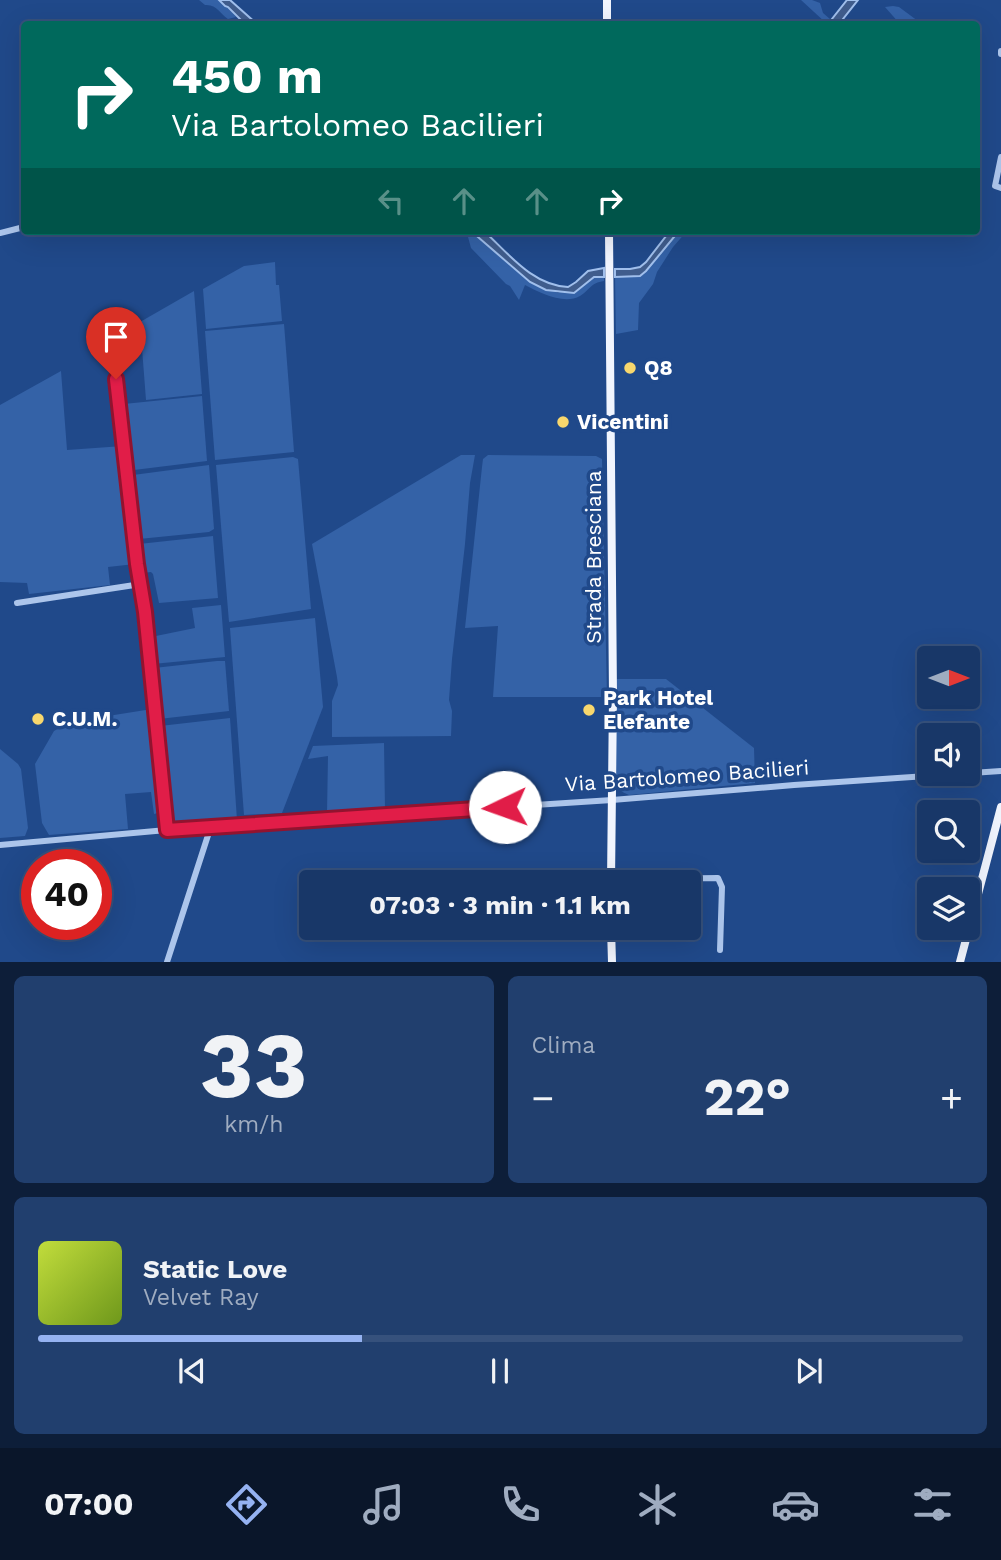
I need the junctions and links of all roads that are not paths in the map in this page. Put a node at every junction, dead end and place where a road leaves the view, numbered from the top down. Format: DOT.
graph roads {
  1 [pos="607,0"];
  2 [pos="607,21"];
  3 [pos="1001,157"];
  4 [pos="1001,188"];
  5 [pos="21,228"];
  6 [pos="0,233"];
  7 [pos="609,235"];
  8 [pos="116,379"];
  9 [pos="141,584"];
  10 [pos="17,603"];
  11 [pos="1001,771"];
  12 [pos="612,800"];
  13 [pos="1001,807"];
  14 [pos="211,826"];
  15 [pos="167,830"];
  16 [pos="0,845"];
  17 [pos="611,870"];
  18 [pos="701,878"];
  19 [pos="611,940"];
  20 [pos="720,950"];
  21 [pos="963,960"];
  22 [pos="166,961"];
  23 [pos="612,961"];
  1 -- 2 [label="main road"];
  3 -- 4 [label="street"];
  5 -- 6 [label="street"];
  7 -- 12 [label="main road, Strada Bresciana"];
  8 -- 9 [label="street"];
  9 -- 10 [label="street"];
  9 -- 15 [label="street"];
  11 -- 12 [label="street, Via Bartolomeo Bacilieri"];
  12 -- 14 [label="street, Via Bartolomeo Bacilieri"];
  12 -- 17 [label="main road, Strada Bresciana"];
  13 -- 21 [label="main road"];
  14 -- 15 [label="street, Via Bartolomeo Bacilieri"];
  14 -- 22 [label="street"];
  15 -- 16 [label="street, Via Bartolomeo Bacilieri"];
  18 -- 20 [label="street"];
  19 -- 23 [label="main road"];
}
